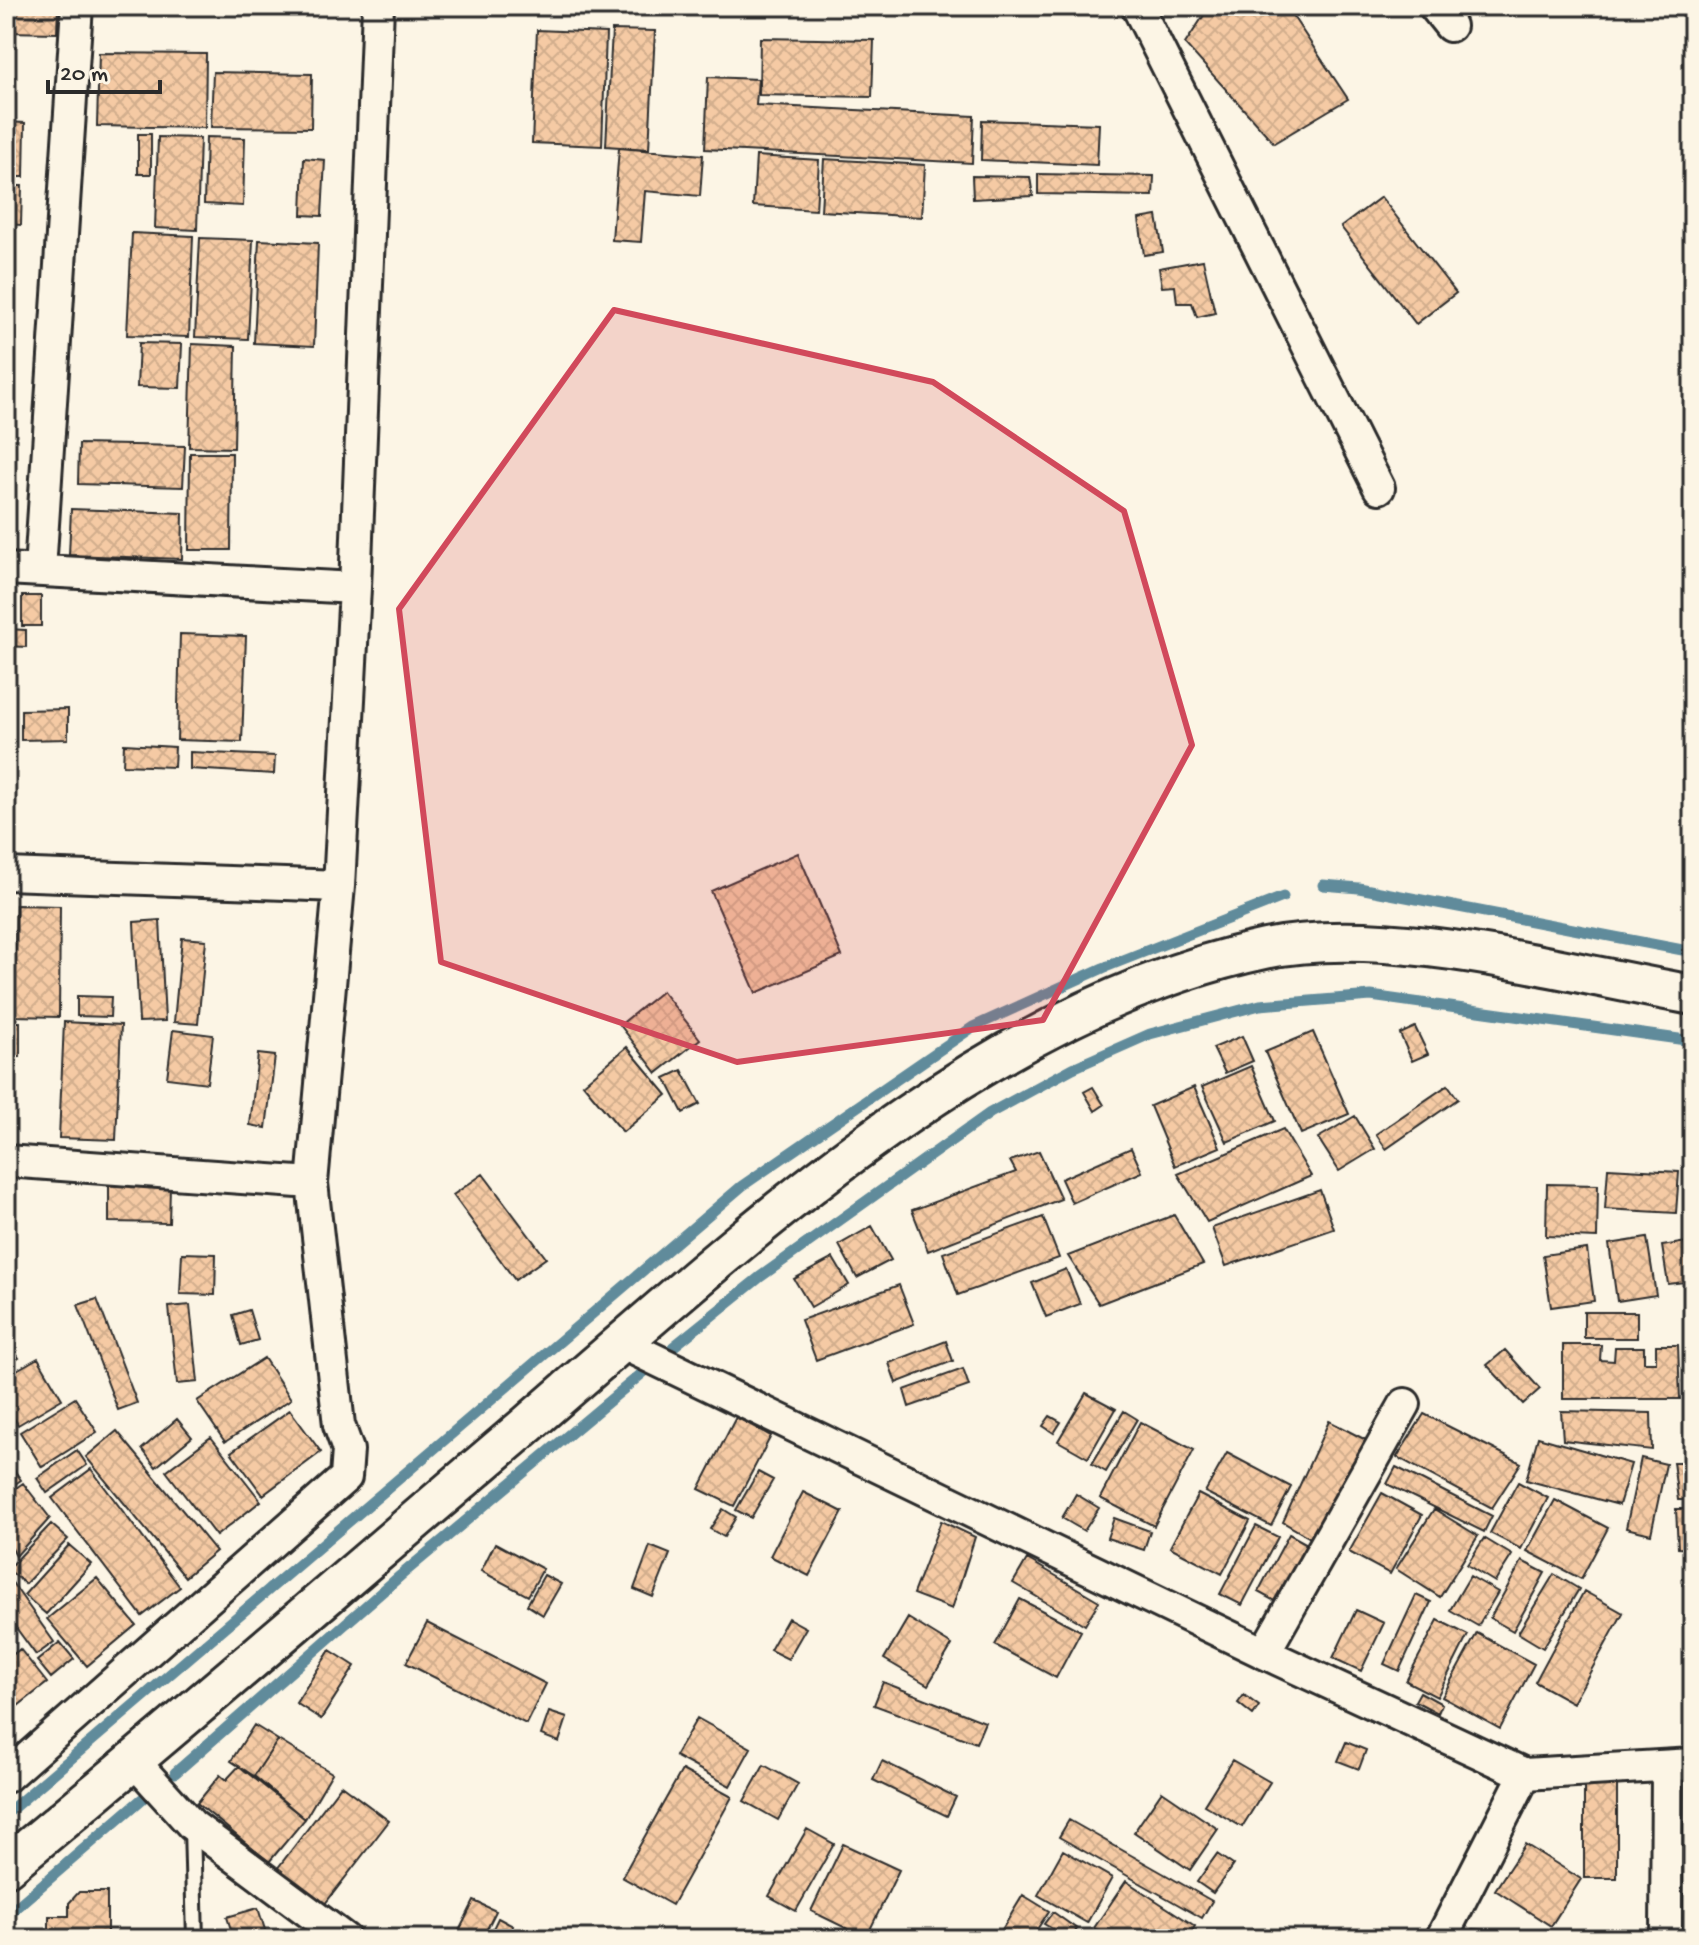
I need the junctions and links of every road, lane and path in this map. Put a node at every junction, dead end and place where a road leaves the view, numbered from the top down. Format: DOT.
graph roads {
  1 [pos="77,6"];
  2 [pos="378,6"];
  3 [pos="1137,6"];
  4 [pos="1379,488"];
  5 [pos="6,569"];
  6 [pos="40,570"];
  7 [pos="355,588"];
  8 [pos="6,874"];
  9 [pos="339,886"];
  10 [pos="1693,995"];
  11 [pos="6,1161"];
  12 [pos="312,1183"];
  13 [pos="621,1343"];
  14 [pos="1405,1404"];
  15 [pos="1264,1653"];
  16 [pos="134,1761"];
  17 [pos="1680,1765"];
  18 [pos="1525,1774"];
  19 [pos="6,1777"];
  20 [pos="192,1825"];
  21 [pos="6,1867"];
  22 [pos="336,1936"];
  23 [pos="195,1939"];
  24 [pos="1441,1939"];
  25 [pos="1666,1939"];
  1 -- 6 [label="street"];
  2 -- 7 [label="street"];
  3 -- 4 [label="street"];
  5 -- 6 [label="street"];
  6 -- 7 [label="street"];
  7 -- 9 [label="street"];
  8 -- 9 [label="street"];
  9 -- 12 [label="street"];
  10 -- 13 [label="street"];
  11 -- 12 [label="street"];
  12 -- 19 [label="street"];
  13 -- 15 [label="street"];
  13 -- 16 [label="street"];
  14 -- 15 [label="street"];
  15 -- 18 [label="street"];
  16 -- 20 [label="street"];
  16 -- 21 [label="street"];
  17 -- 18 [label="street"];
  17 -- 25 [label="street"];
  18 -- 24 [label="street"];
  20 -- 22 [label="street"];
  20 -- 23 [label="lane"];
}
